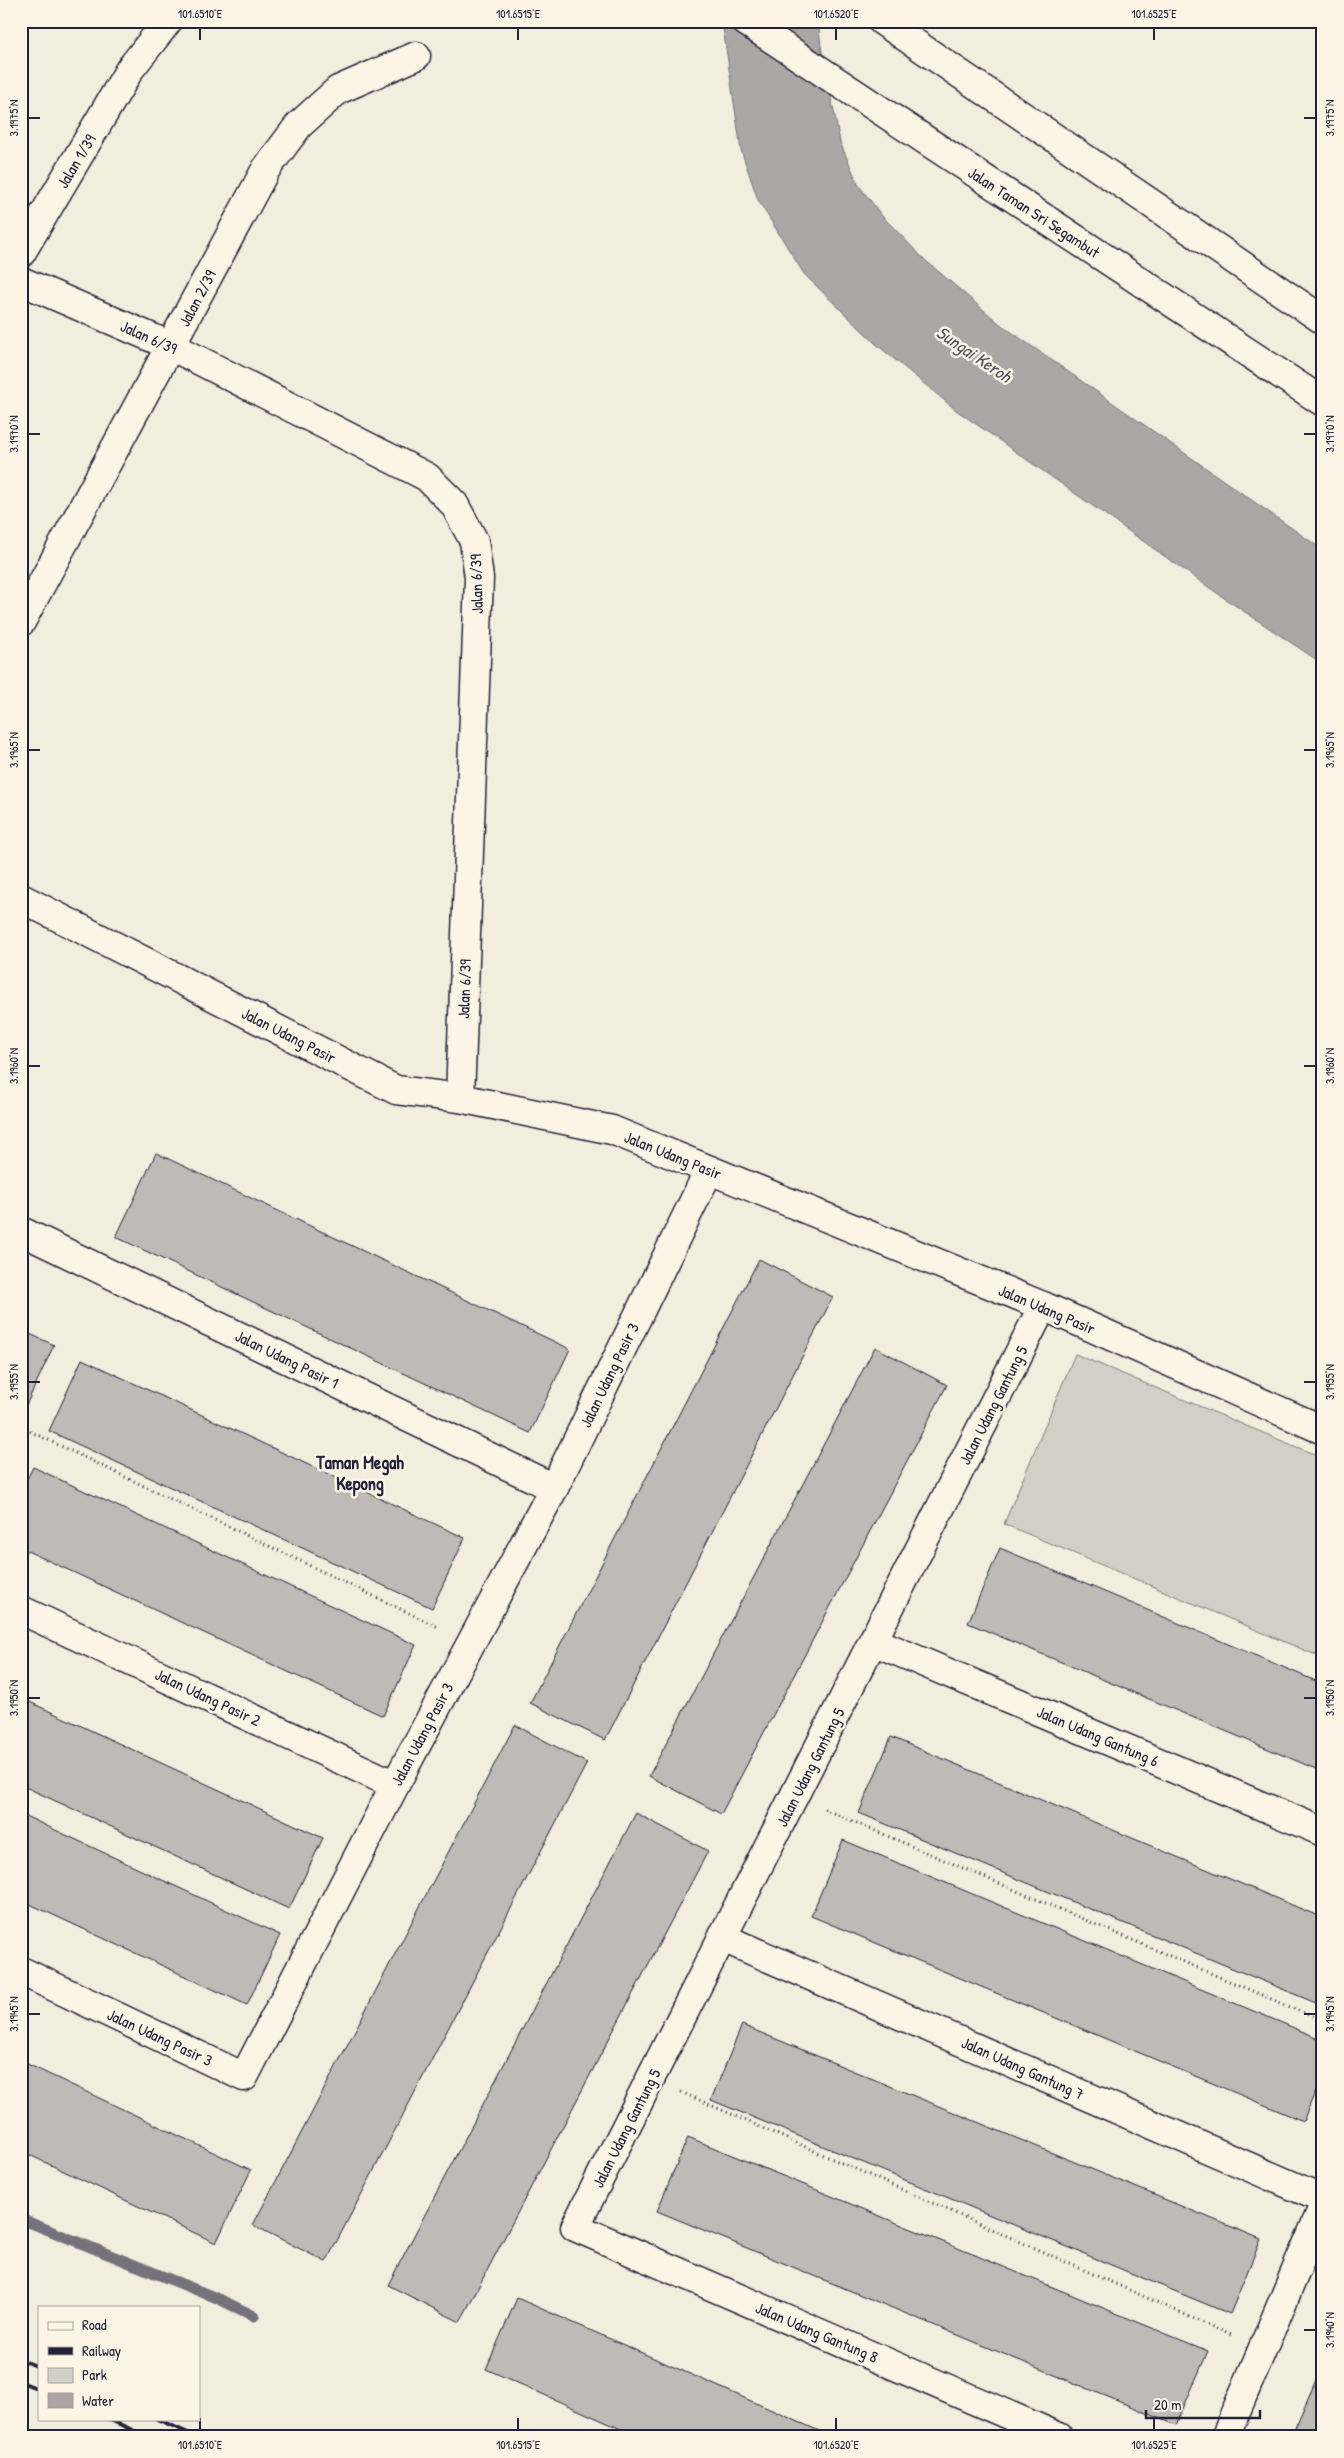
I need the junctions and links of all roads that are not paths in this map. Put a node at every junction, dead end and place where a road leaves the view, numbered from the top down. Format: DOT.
graph roads {
  1 [pos="144,21"];
  2 [pos="168,21"];
  3 [pos="745,21"];
  4 [pos="882,21"];
  5 [pos="416,56"];
  6 [pos="130,69"];
  7 [pos="21,253"];
  8 [pos="21,282"];
  9 [pos="1323,320"];
  10 [pos="171,346"];
  11 [pos="1323,402"];
  12 [pos="21,622"];
  13 [pos="21,898"];
  14 [pos="460,1098"];
  15 [pos="709,1170"];
  16 [pos="21,1231"];
  17 [pos="1043,1306"];
  18 [pos="1323,1430"];
  19 [pos="554,1488"];
  20 [pos="21,1610"];
  21 [pos="873,1641"];
  22 [pos="395,1785"];
  23 [pos="1323,1832"];
  24 [pos="723,1938"];
  25 [pos="21,1971"];
  26 [pos="1323,2199"];
  27 [pos="1323,2207"];
  28 [pos="575,2227"];
  29 [pos="1060,2437"];
  30 [pos="1224,2437"];
  1 -- 6 [label="street, Jalan 1/39"];
  2 -- 6 [label="street, Jalan 1/39"];
  3 -- 11 [label="street, Jalan Taman Sri Segambut"];
  4 -- 9 [label="street"];
  5 -- 10 [label="street, Jalan 2/39"];
  6 -- 7 [label="street, Jalan 1/39"];
  8 -- 10 [label="street, Jalan 6/39"];
  10 -- 12 [label="street, Jalan 2/39"];
  10 -- 14 [label="street, Jalan 6/39"];
  13 -- 14 [label="street, Jalan Udang Pasir"];
  14 -- 15 [label="street, Jalan Udang Pasir"];
  15 -- 17 [label="street, Jalan Udang Pasir"];
  15 -- 19 [label="street, Jalan Udang Pasir 3"];
  16 -- 19 [label="street, Jalan Udang Pasir 1"];
  17 -- 18 [label="street, Jalan Udang Pasir"];
  17 -- 21 [label="street, Jalan Udang Gantung 5"];
  19 -- 22 [label="street, Jalan Udang Pasir 3"];
  20 -- 22 [label="street, Jalan Udang Pasir 2"];
  21 -- 23 [label="street, Jalan Udang Gantung 6"];
  21 -- 24 [label="street, Jalan Udang Gantung 5"];
  22 -- 25 [label="street, Jalan Udang Pasir 3"];
  24 -- 26 [label="street, Jalan Udang Gantung 7"];
  24 -- 28 [label="street, Jalan Udang Gantung 5"];
  27 -- 30 [label="street"];
  28 -- 29 [label="street, Jalan Udang Gantung 8"];
}
